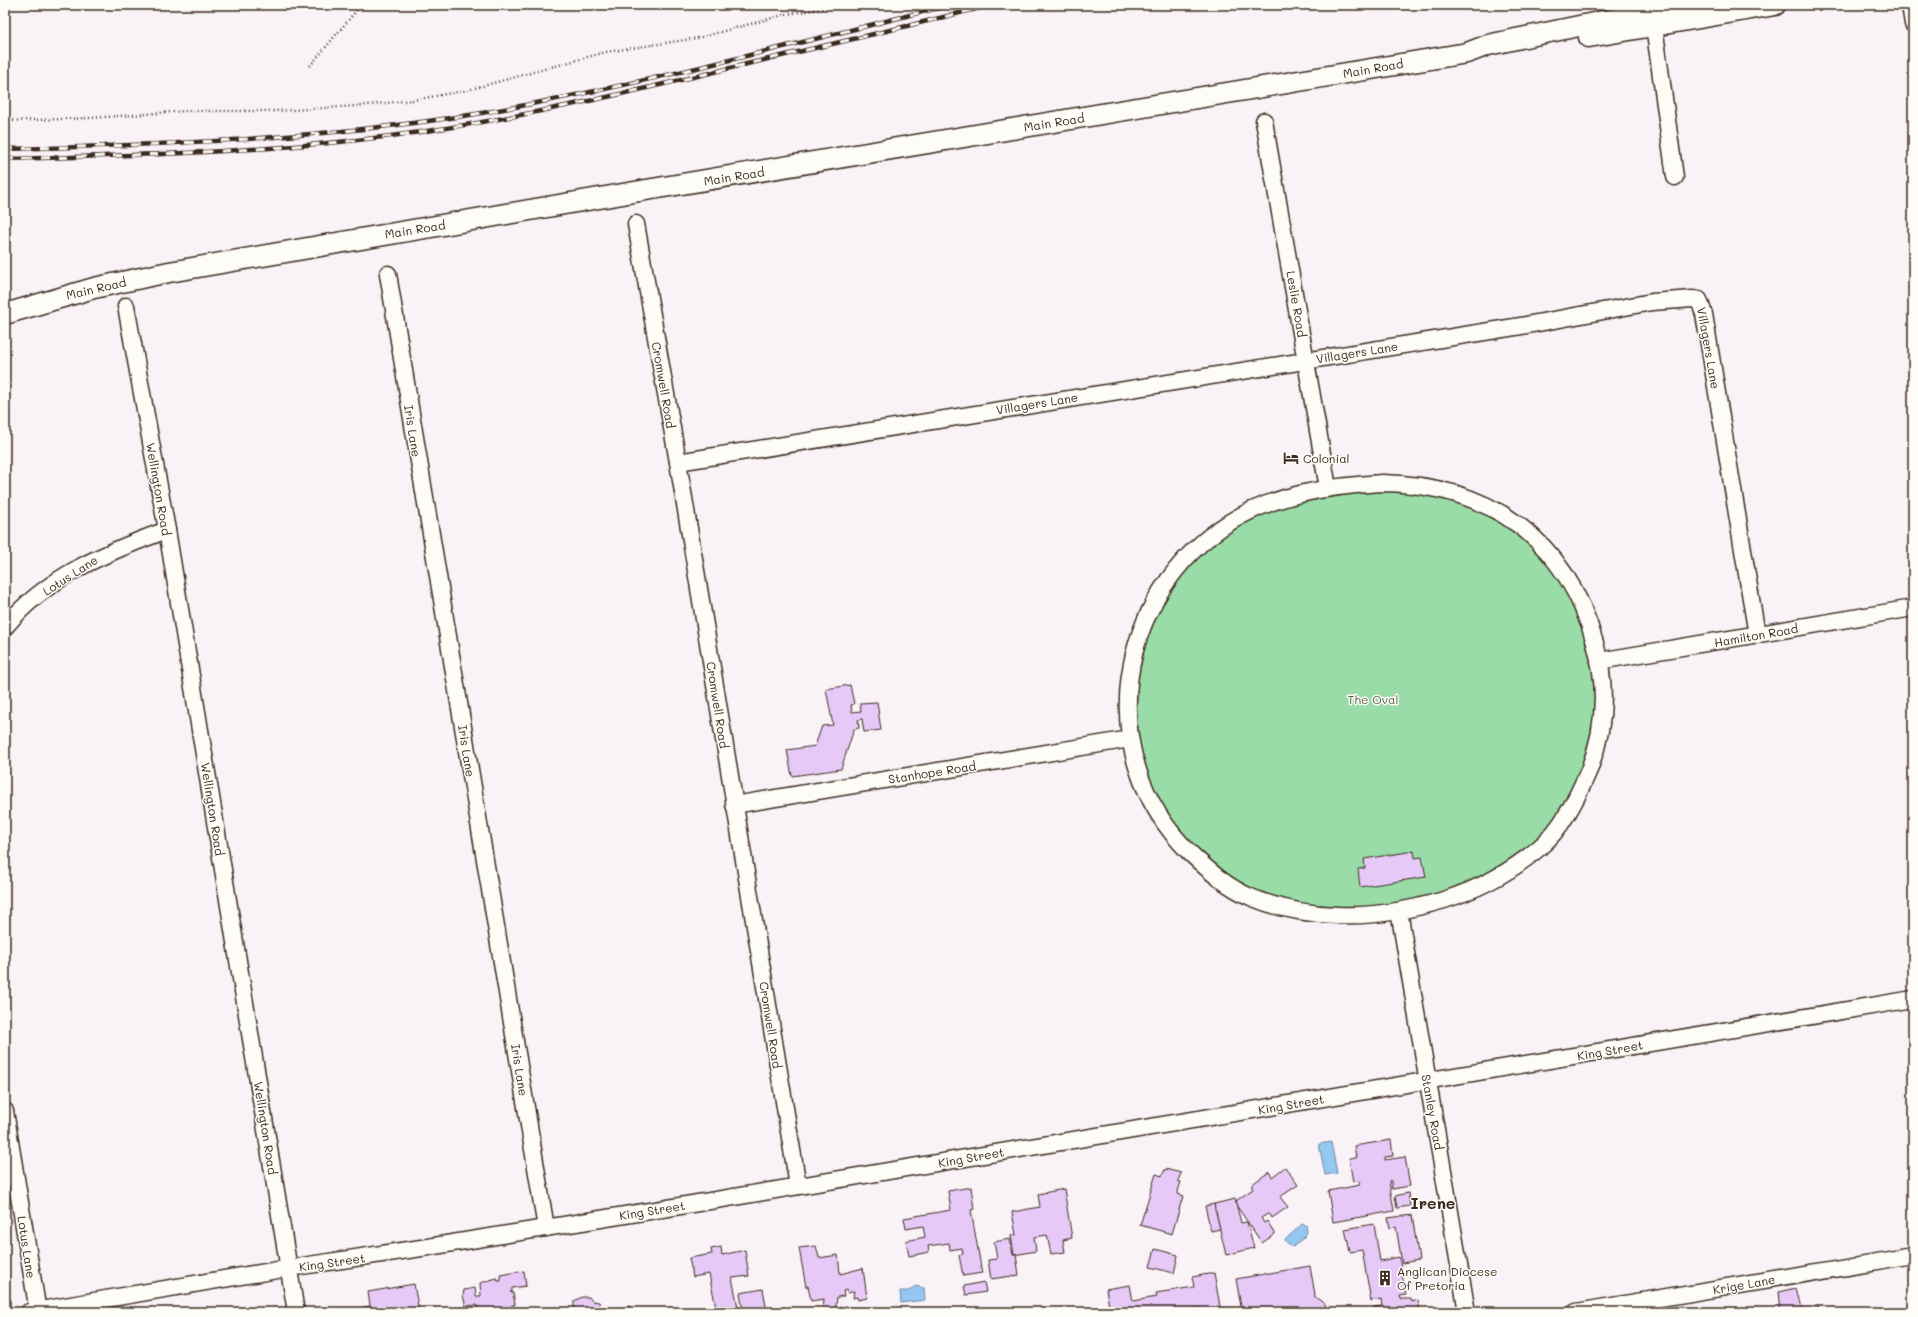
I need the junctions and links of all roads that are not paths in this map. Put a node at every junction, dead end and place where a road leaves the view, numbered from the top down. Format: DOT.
graph roads {
  1 [pos="1680,5"];
  2 [pos="1775,5"];
  3 [pos="1910,5"];
  4 [pos="1913,24"];
  5 [pos="1654,26"];
  6 [pos="1466,53"];
  7 [pos="1264,120"];
  8 [pos="1675,177"];
  9 [pos="636,224"];
  10 [pos="388,274"];
  11 [pos="126,306"];
  12 [pos="5,314"];
  13 [pos="1306,360"];
  14 [pos="678,462"];
  15 [pos="1328,488"];
  16 [pos="167,530"];
  17 [pos="1913,608"];
  18 [pos="5,627"];
  19 [pos="1757,636"];
  20 [pos="1599,661"];
  21 [pos="1130,739"];
  22 [pos="734,805"];
  23 [pos="1399,911"];
  24 [pos="1913,999"];
  25 [pos="1428,1081"];
  26 [pos="5,1111"];
  27 [pos="798,1186"];
  28 [pos="546,1228"];
  29 [pos="1913,1256"];
  30 [pos="289,1268"];
  31 [pos="35,1312"];
  32 [pos="296,1312"];
  33 [pos="1467,1312"];
  34 [pos="1576,1312"];
  1 -- 6 [label="main road, Main Road"];
  2 -- 5 [label="main road, Main Road"];
  3 -- 4 [label="street"];
  5 -- 6 [label="main road, Main Road"];
  5 -- 8 [label="street"];
  6 -- 12 [label="main road, Main Road"];
  7 -- 13 [label="street, Leslie Road"];
  9 -- 14 [label="street, Cromwell Road"];
  10 -- 28 [label="street, Iris Lane"];
  11 -- 16 [label="street, Wellington Road"];
  13 -- 14 [label="street, Villagers Lane"];
  13 -- 15 [label="street, Leslie Road"];
  13 -- 19 [label="street, Villagers Lane"];
  14 -- 22 [label="street, Cromwell Road"];
  15 -- 20 [label="street"];
  15 -- 21 [label="street"];
  16 -- 18 [label="street, Lotus Lane"];
  16 -- 30 [label="street, Wellington Road"];
  17 -- 19 [label="street, Hamilton Road"];
  19 -- 20 [label="street, Hamilton Road"];
  20 -- 23 [label="street"];
  21 -- 22 [label="street, Stanhope Road"];
  21 -- 23 [label="street"];
  22 -- 27 [label="street, Cromwell Road"];
  23 -- 25 [label="street, Stanley Road"];
  24 -- 25 [label="street, King Street"];
  25 -- 27 [label="street, King Street"];
  25 -- 33 [label="street, Stanley Road"];
  26 -- 31 [label="street, Lotus Lane"];
  27 -- 28 [label="street, King Street"];
  28 -- 30 [label="street, King Street"];
  29 -- 34 [label="street, Krige Lane"];
  30 -- 31 [label="street, King Street"];
  30 -- 32 [label="street, Wellington Road"];
}
